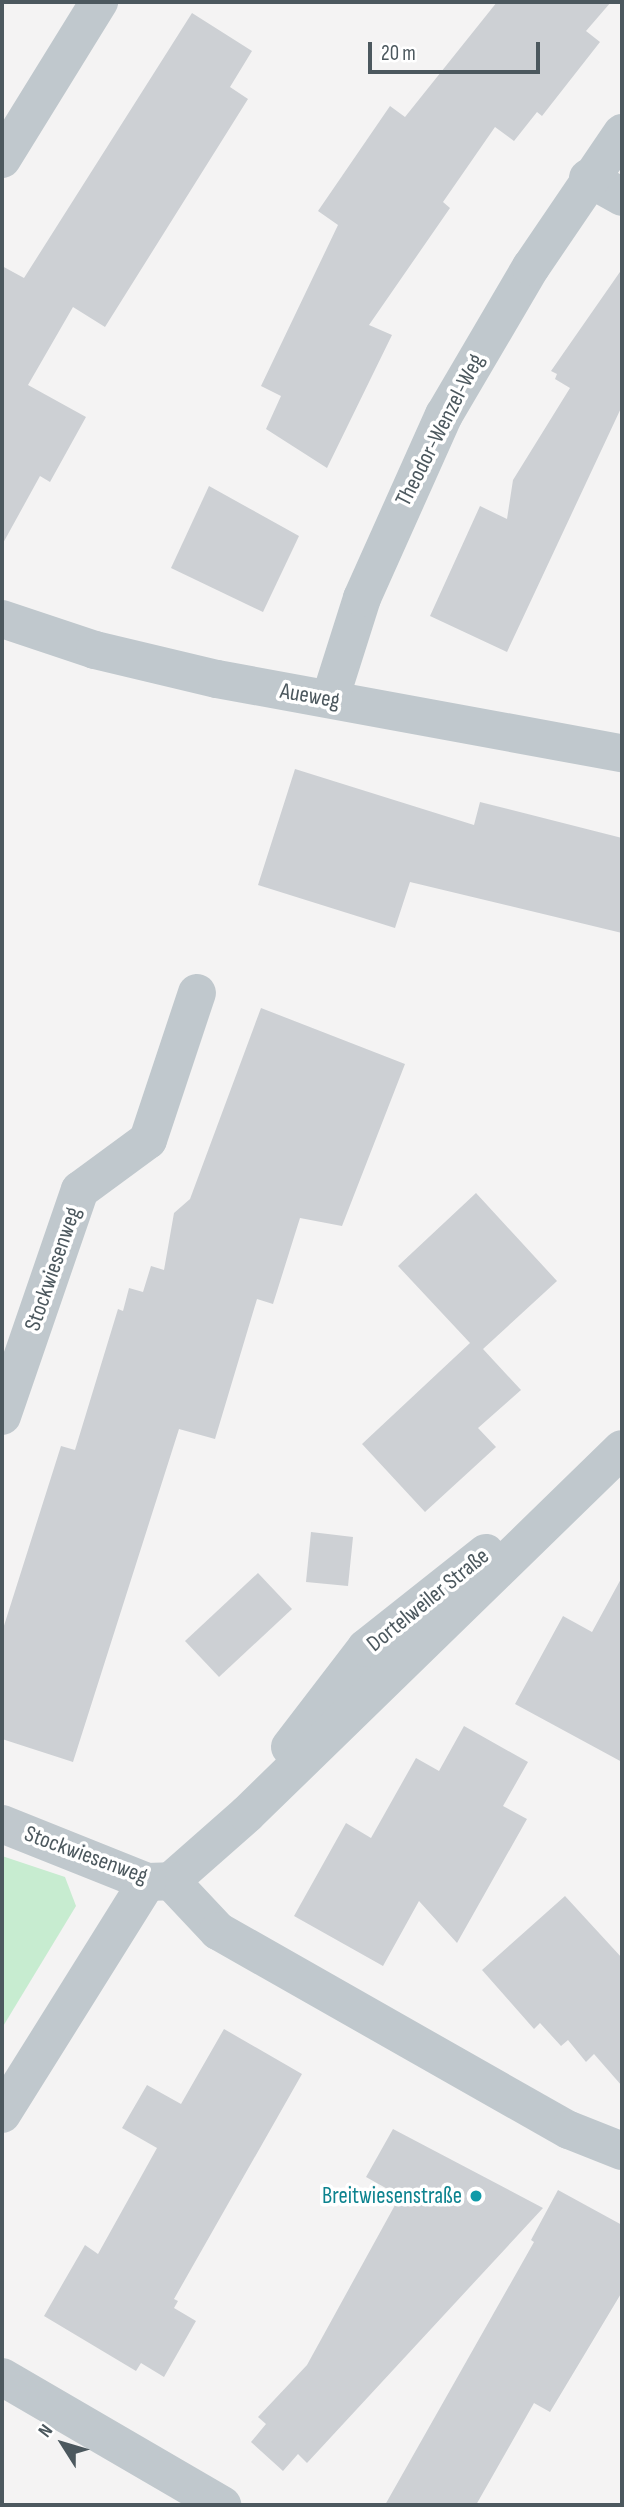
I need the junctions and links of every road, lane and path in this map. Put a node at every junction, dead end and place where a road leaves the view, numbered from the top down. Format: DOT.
graph roads {
  1 [pos="99,2"];
  2 [pos="622,133"];
  3 [pos="2,159"];
  4 [pos="589,178"];
  5 [pos="622,197"];
  6 [pos="2,619"];
  7 [pos="330,699"];
  8 [pos="622,753"];
  9 [pos="197,993"];
  10 [pos="2,1416"];
  11 [pos="622,1449"];
  12 [pos="2,1824"];
  13 [pos="159,1881"];
  14 [pos="2,2114"];
  15 [pos="622,2151"];
  16 [pos="2,2377"];
  17 [pos="222,2505"];
  1 -- 3 [label="street"];
  2 -- 4 [label="street, Theodor-Wenzel-Weg"];
  4 -- 5 [label="street"];
  4 -- 7 [label="street, Theodor-Wenzel-Weg"];
  6 -- 7 [label="street, Aueweg"];
  7 -- 8 [label="street, Aueweg"];
  9 -- 10 [label="street, Stockwiesenweg"];
  11 -- 13 [label="street, Dortelweiler Straße"];
  12 -- 13 [label="street, Stockwiesenweg"];
  13 -- 14 [label="street, Dortelweiler Straße"];
  13 -- 15 [label="street"];
  16 -- 17 [label="street"];
}
